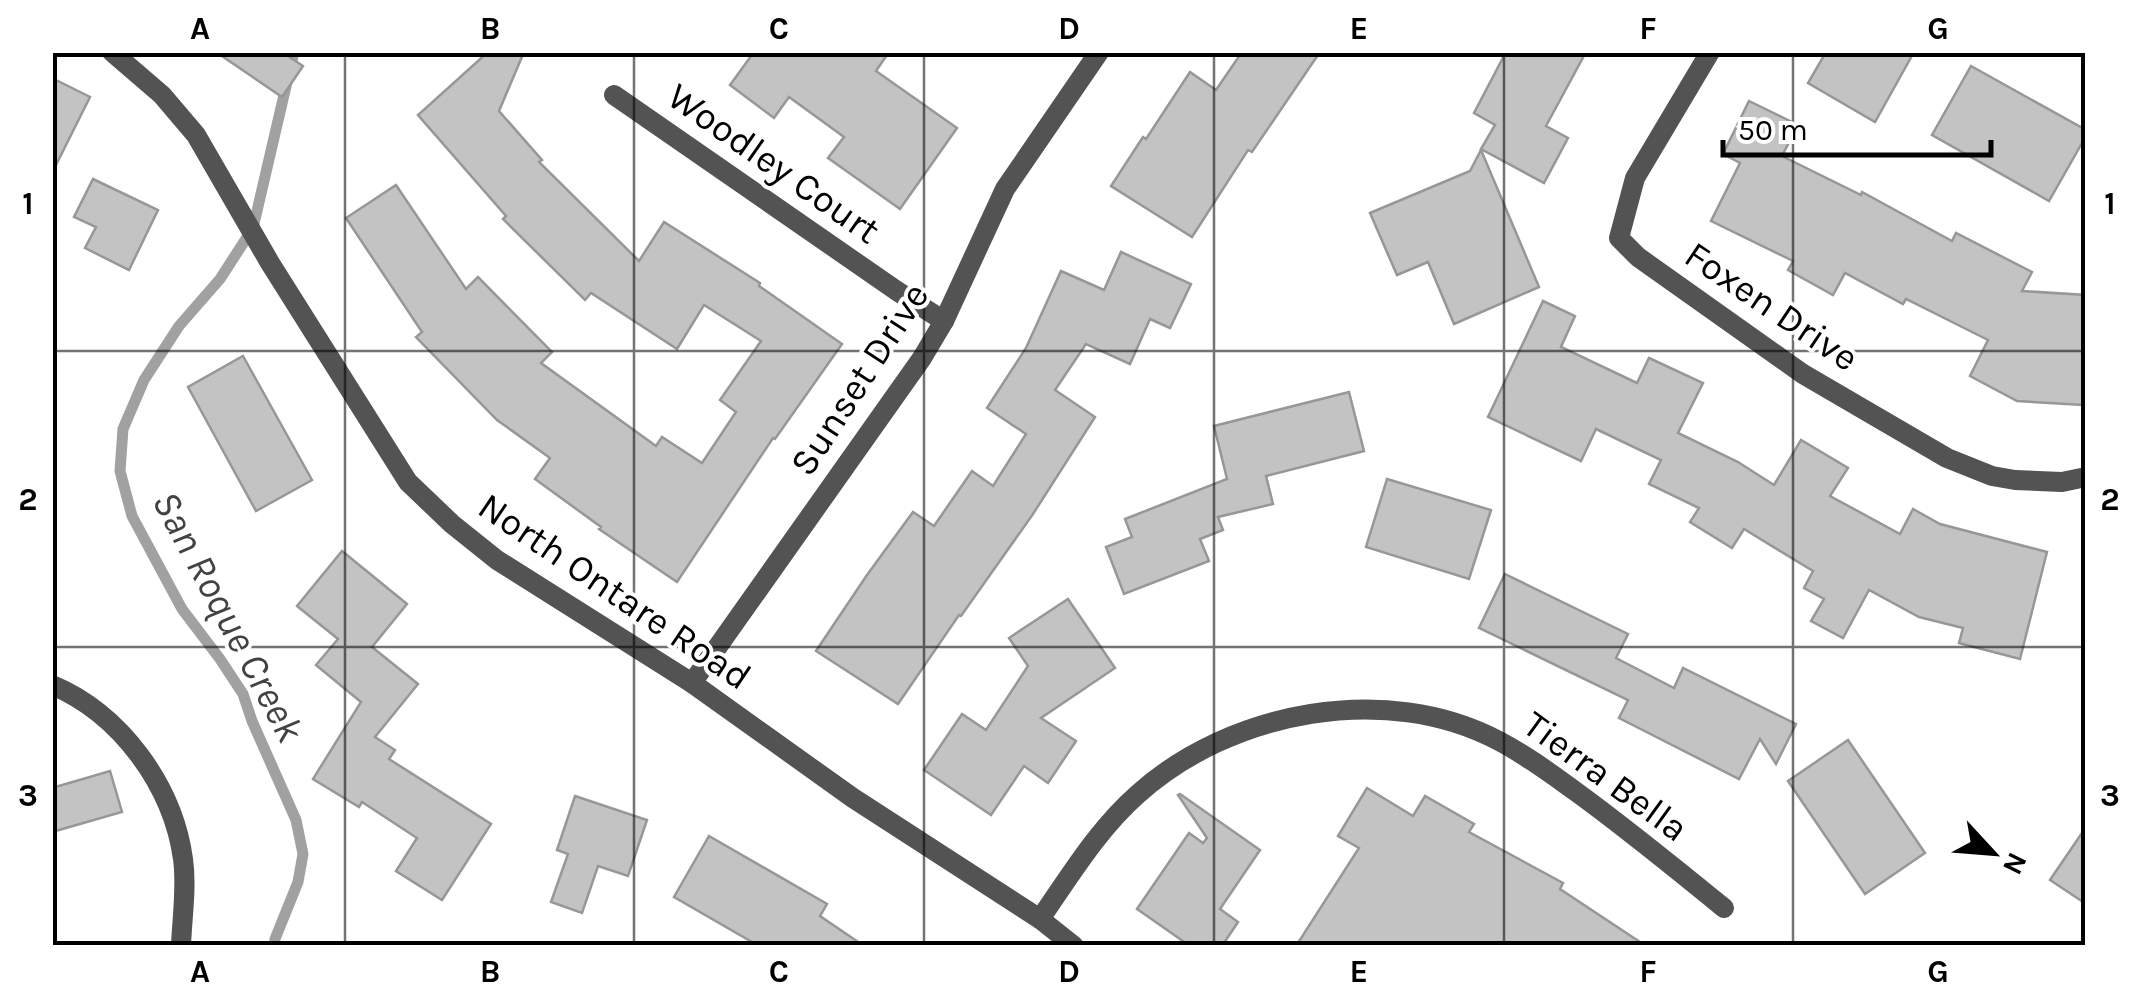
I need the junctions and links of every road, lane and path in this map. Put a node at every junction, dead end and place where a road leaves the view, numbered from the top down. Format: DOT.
graph roads {
  1 [pos="112,52"];
  2 [pos="1099,52"];
  3 [pos="1710,52"];
  4 [pos="614,94"];
  5 [pos="944,321"];
  6 [pos="2086,477"];
  7 [pos="692,682"];
  8 [pos="52,685"];
  9 [pos="1724,908"];
  10 [pos="1040,919"];
  11 [pos="181,946"];
  12 [pos="1074,946"];
  1 -- 7 [label="street, North Ontare Road"];
  2 -- 5 [label="street, Sunset Drive"];
  3 -- 6 [label="street, Foxen Drive"];
  4 -- 5 [label="street, Woodley Court"];
  5 -- 7 [label="street, Sunset Drive"];
  7 -- 10 [label="street, North Ontare Road"];
  8 -- 11 [label="street"];
  9 -- 10 [label="street, Tierra Bella"];
  10 -- 12 [label="street, North Ontare Road"];
}
